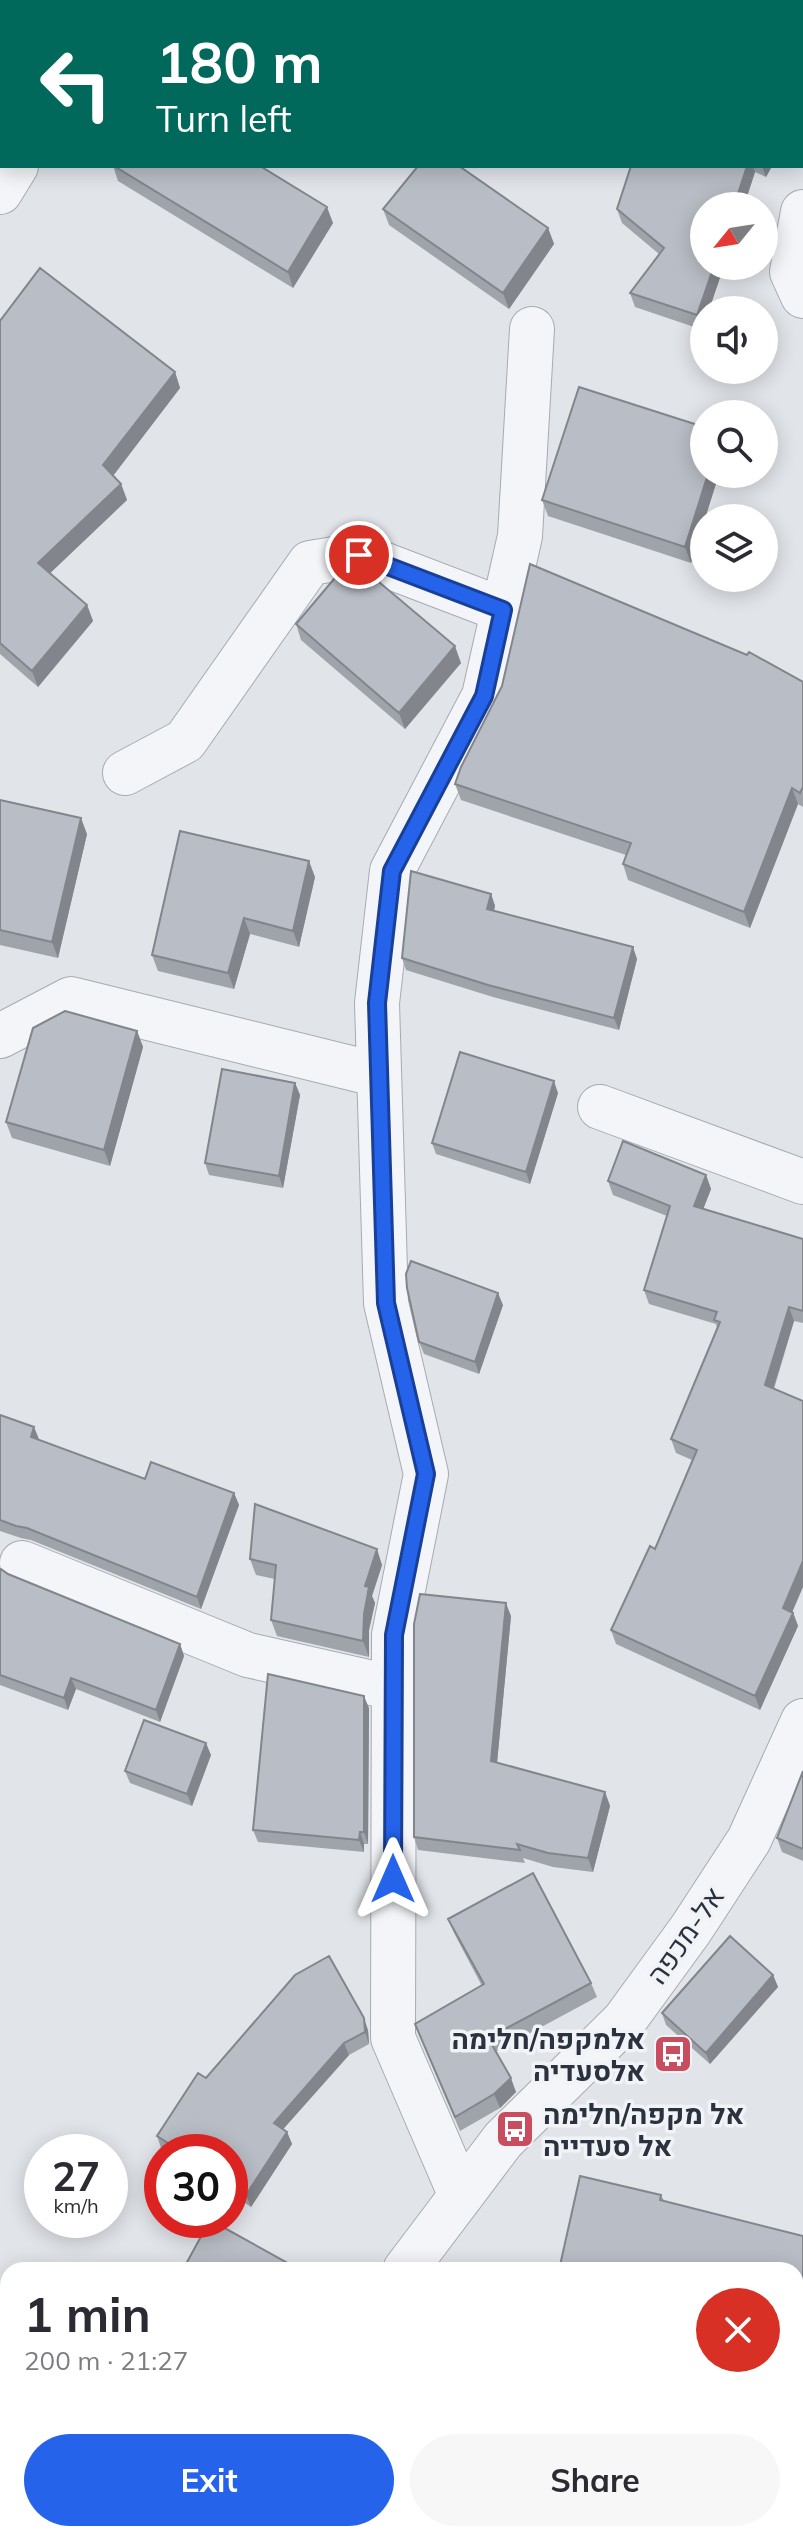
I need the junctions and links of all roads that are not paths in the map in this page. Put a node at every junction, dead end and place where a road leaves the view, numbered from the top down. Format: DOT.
graph roads {
  1 [pos="15,168"];
  2 [pos="0,192"];
  3 [pos="803,212"];
  4 [pos="803,296"];
  5 [pos="532,329"];
  6 [pos="503,610"];
  7 [pos="125,773"];
  8 [pos="0,1036"];
  9 [pos="379,1075"];
  10 [pos="600,1107"];
  11 [pos="803,1182"];
  12 [pos="22,1563"];
  13 [pos="394,1688"];
  14 [pos="803,1721"];
  15 [pos="461,2196"];
  16 [pos="419,2262"];
  1 -- 2 [label="street"];
  3 -- 4 [label="street"];
  5 -- 6 [label="street"];
  6 -- 7 [label="street"];
  6 -- 9 [label="street"];
  8 -- 9 [label="street"];
  9 -- 13 [label="street"];
  10 -- 11 [label="street"];
  12 -- 13 [label="street"];
  13 -- 15 [label="street"];
  14 -- 15 [label="street, אל-מכפה"];
  15 -- 16 [label="street, אל-מכפה"];
}
